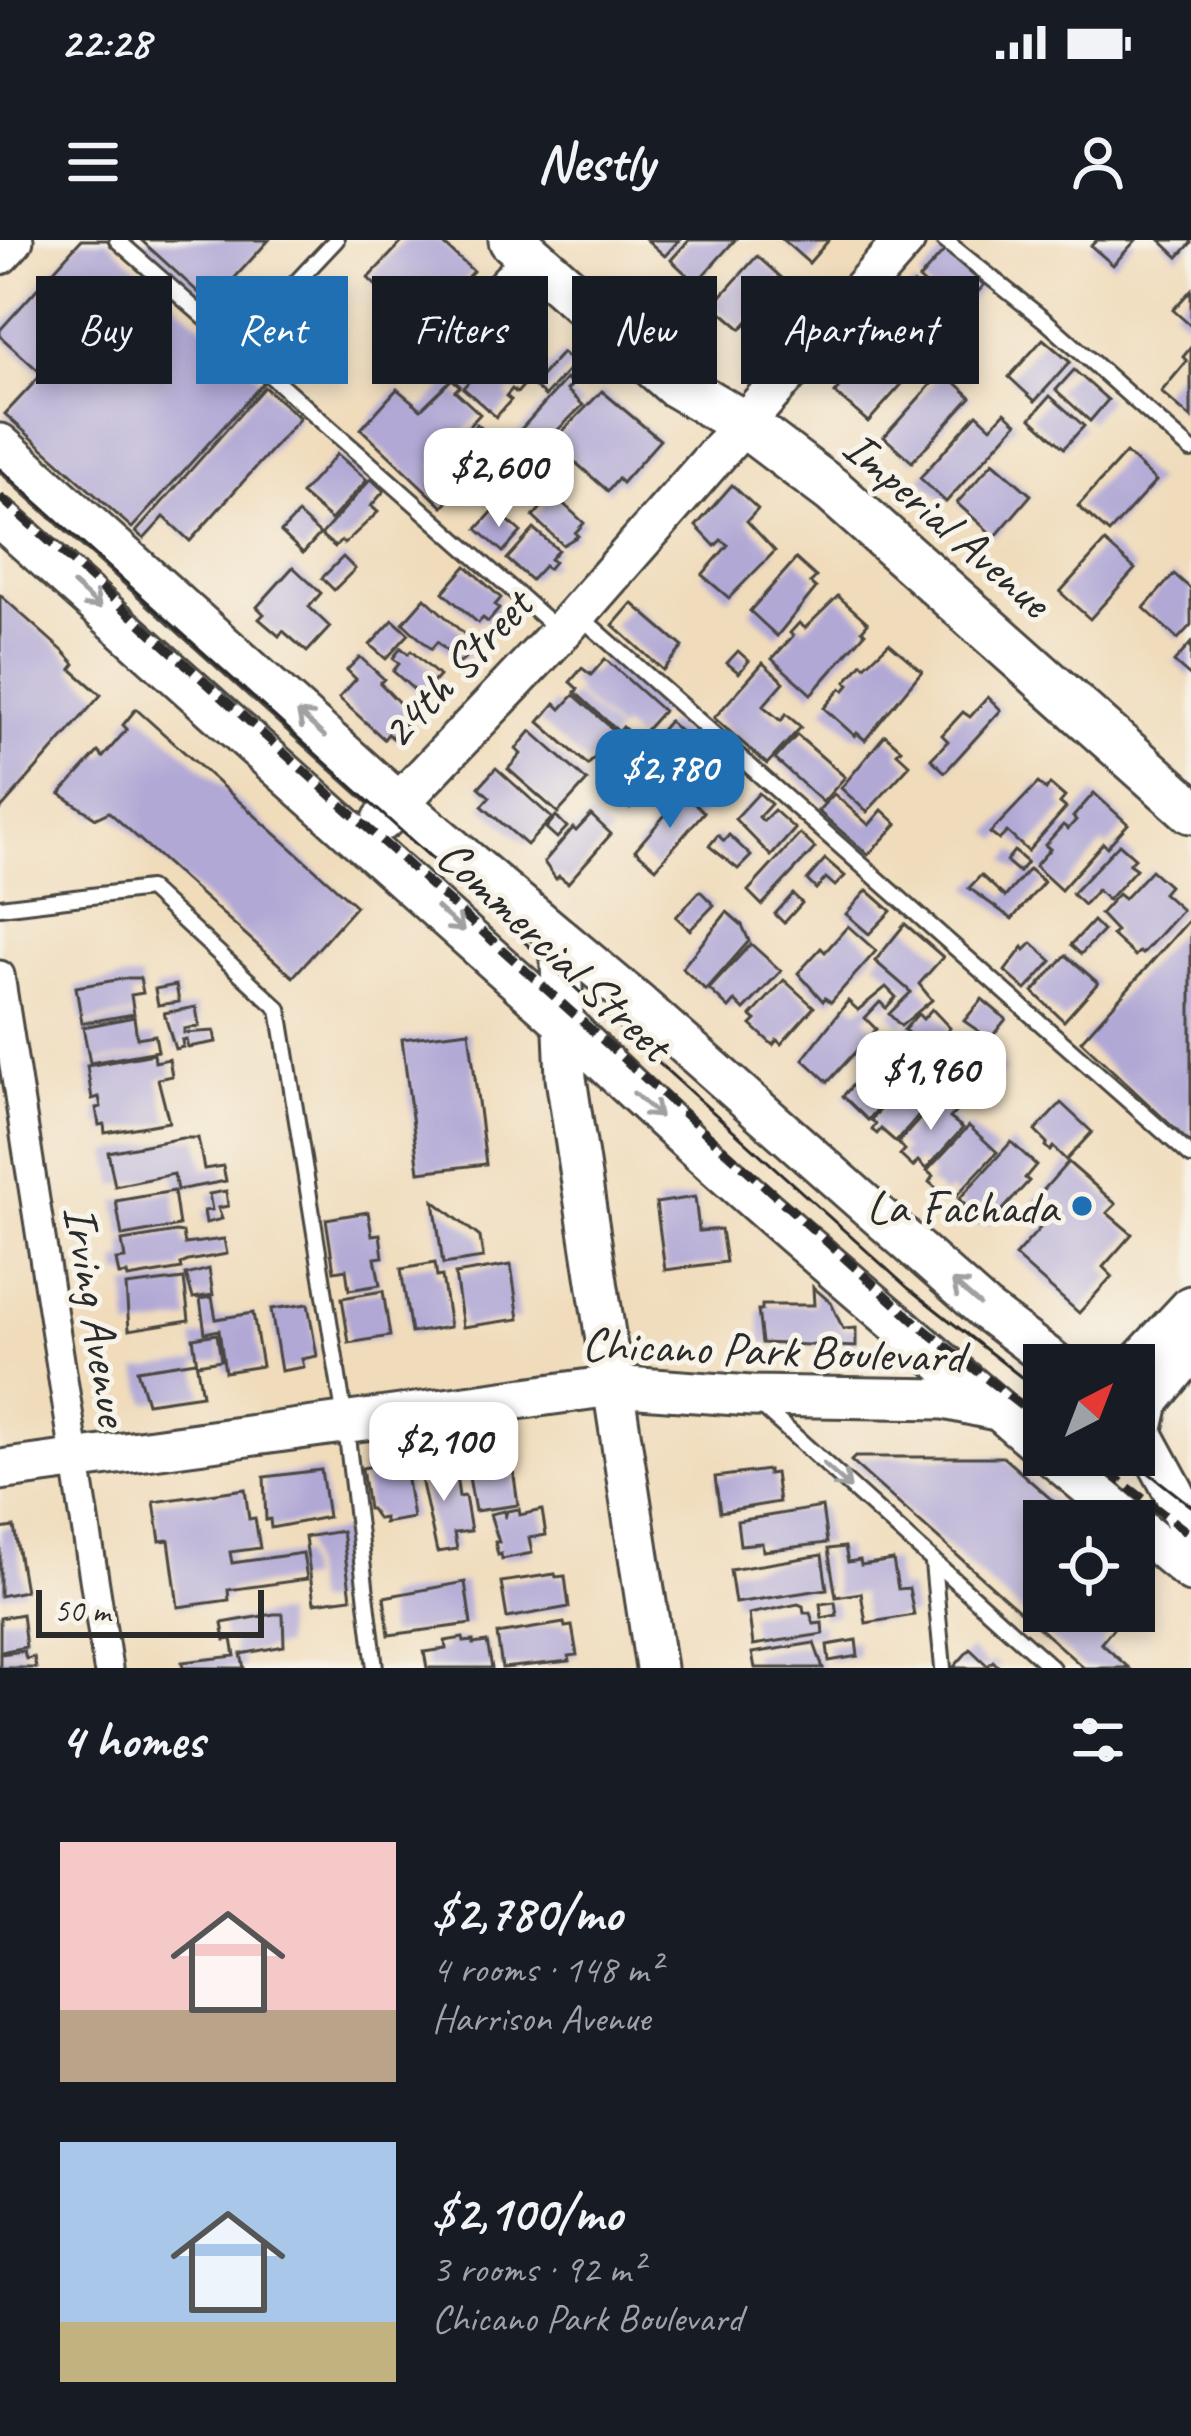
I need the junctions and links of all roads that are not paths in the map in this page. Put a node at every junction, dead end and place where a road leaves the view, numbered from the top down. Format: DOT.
graph roads {
  1 [pos="13,240"];
  2 [pos="117,240"];
  3 [pos="336,240"];
  4 [pos="905,240"];
  5 [pos="944,240"];
  6 [pos="518,245"];
  7 [pos="0,254"];
  8 [pos="302,276"];
  9 [pos="492,276"];
  10 [pos="744,424"];
  11 [pos="0,444"];
  12 [pos="1191,450"];
  13 [pos="0,518"];
  14 [pos="569,623"];
  15 [pos="398,802"];
  16 [pos="1191,810"];
  17 [pos="363,841"];
  18 [pos="0,908"];
  19 [pos="560,940"];
  20 [pos="0,975"];
  21 [pos="564,1023"];
  22 [pos="1191,1156"];
  23 [pos="1191,1306"];
  24 [pos="1031,1344"];
  25 [pos="1155,1345"];
  26 [pos="1191,1352"];
  27 [pos="612,1386"];
  28 [pos="1155,1395"];
  29 [pos="752,1396"];
  30 [pos="999,1410"];
  31 [pos="1023,1412"];
  32 [pos="345,1420"];
  33 [pos="1023,1431"];
  34 [pos="1155,1445"];
  35 [pos="75,1458"];
  36 [pos="1155,1459"];
  37 [pos="0,1470"];
  38 [pos="1094,1476"];
  39 [pos="1191,1477"];
  40 [pos="1113,1500"];
  41 [pos="1191,1534"];
  42 [pos="1155,1542"];
  43 [pos="933,1563"];
  44 [pos="1191,1572"];
  45 [pos="108,1668"];
  46 [pos="375,1668"];
  47 [pos="656,1668"];
  48 [pos="943,1668"];
  49 [pos="1052,1668"];
  1 -- 7 [label="main road"];
  2 -- 14 [label="lane"];
  3 -- 8 [label="lane"];
  4 -- 10 [label="main road, 24th Street"];
  5 -- 12 [label="lane"];
  6 -- 9 [label="lane"];
  6 -- 10 [label="main road, Imperial Avenue"];
  10 -- 14 [label="main road, 24th Street"];
  10 -- 16 [label="main road, Imperial Avenue"];
  15 -- 11 [label="main road, one-way"];
  13 -- 17 [label="main road, Commercial Street, one-way"];
  14 -- 15 [label="main road, 24th Street"];
  14 -- 22 [label="lane"];
  15 -- 17 [label="main road, 24th Street"];
  15 -- 19 [label="main road"];
  17 -- 21 [label="main road, Commercial Street, one-way"];
  18 -- 32 [label="lane"];
  19 -- 21 [label="main road"];
  24 -- 19 [label="main road, one-way"];
  20 -- 35 [label="street, Irving Avenue"];
  21 -- 27 [label="main road"];
  21 -- 30 [label="main road, Commercial Street, one-way"];
  23 -- 25 [label="main road"];
  26 -- 28 [label="main road"];
  27 -- 29 [label="main road, Chicano Park Boulevard"];
  27 -- 32 [label="main road, Chicano Park Boulevard"];
  27 -- 47 [label="main road"];
  29 -- 30 [label="main road, Chicano Park Boulevard"];
  29 -- 43 [label="lane, one-way"];
  30 -- 31 [label="main road, Chicano Park Boulevard"];
  30 -- 33 [label="main road, Commercial Street"];
  32 -- 35 [label="main road, Chicano Park Boulevard"];
  32 -- 46 [label="lane"];
  34 -- 39 [label="main road"];
  35 -- 37 [label="main road, Chicano Park Boulevard"];
  35 -- 45 [label="street, Irving Avenue"];
  36 -- 41 [label="main road"];
  38 -- 40 [label="main road"];
  42 -- 44 [label="main road"];
  43 -- 48 [label="lane"];
  43 -- 49 [label="lane"];
}
